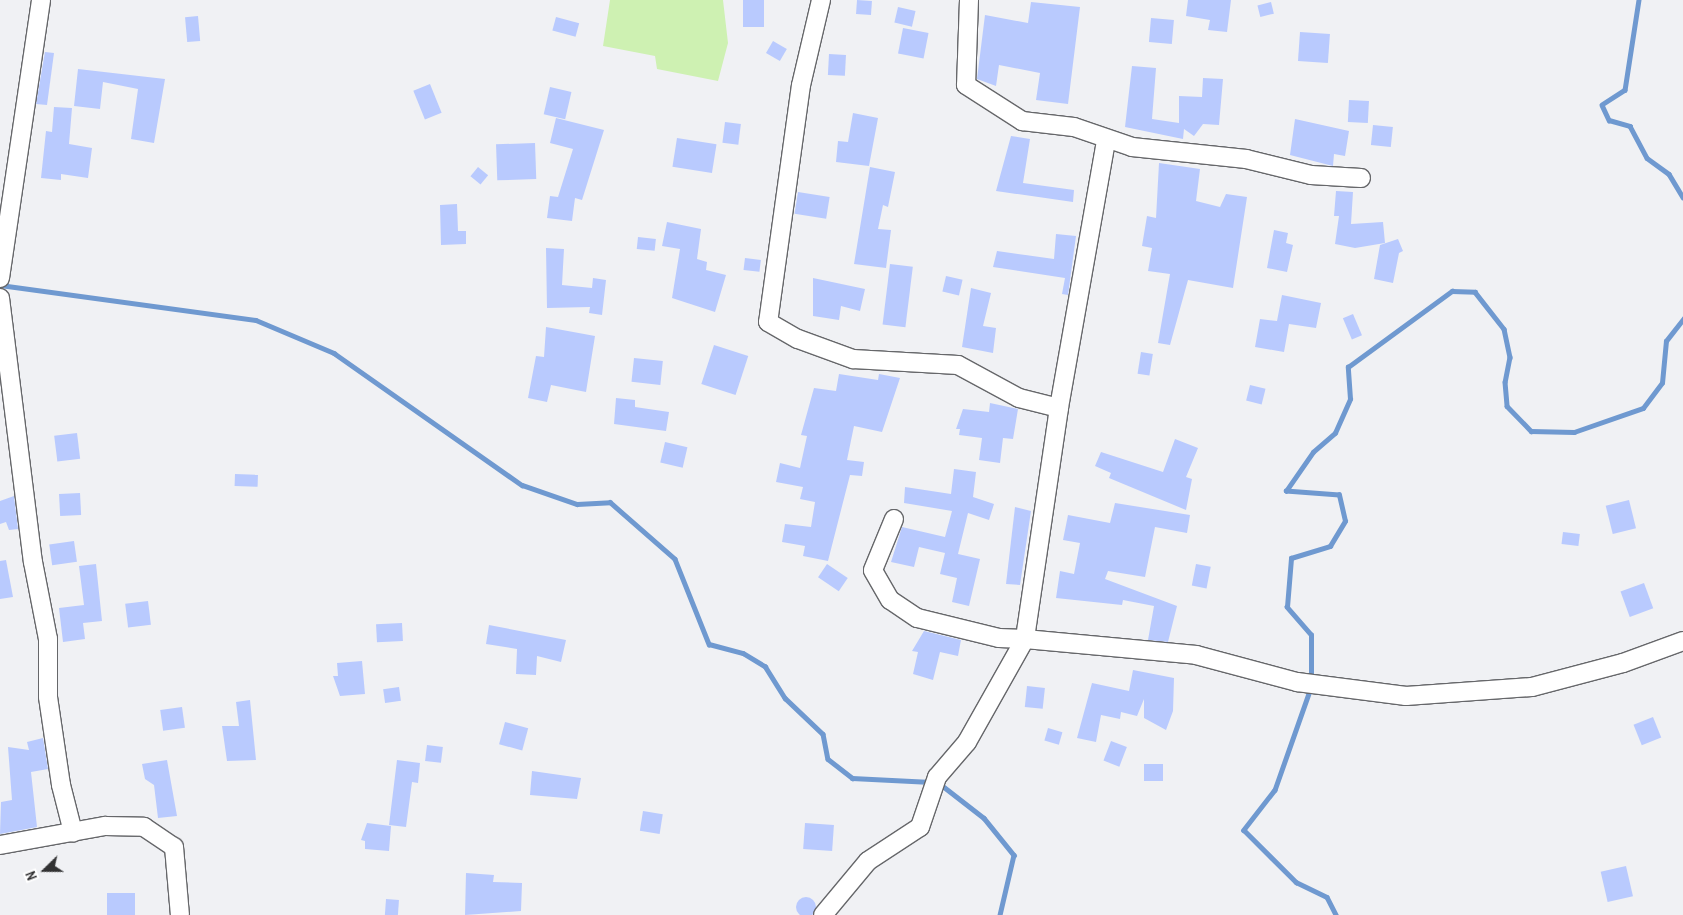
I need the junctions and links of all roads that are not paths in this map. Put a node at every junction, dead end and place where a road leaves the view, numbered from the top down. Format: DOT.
graph roads {
  1 [pos="41,0"];
  2 [pos="821,0"];
  3 [pos="969,0"];
  4 [pos="1106,141"];
  5 [pos="1361,178"];
  6 [pos="0,273"];
  7 [pos="0,278"];
  8 [pos="0,298"];
  9 [pos="1059,408"];
  10 [pos="894,519"];
  11 [pos="1025,639"];
  12 [pos="1683,640"];
  13 [pos="73,832"];
  14 [pos="0,846"];
  15 [pos="180,915"];
  16 [pos="823,915"];
  1 -- 6 [label="street"];
  2 -- 9 [label="street"];
  3 -- 4 [label="street"];
  4 -- 5 [label="street"];
  4 -- 9 [label="street"];
  6 -- 7 [label="street"];
  8 -- 13 [label="street"];
  9 -- 11 [label="street"];
  10 -- 11 [label="street"];
  11 -- 12 [label="street"];
  11 -- 16 [label="street"];
  13 -- 14 [label="street"];
  13 -- 15 [label="street"];
}
